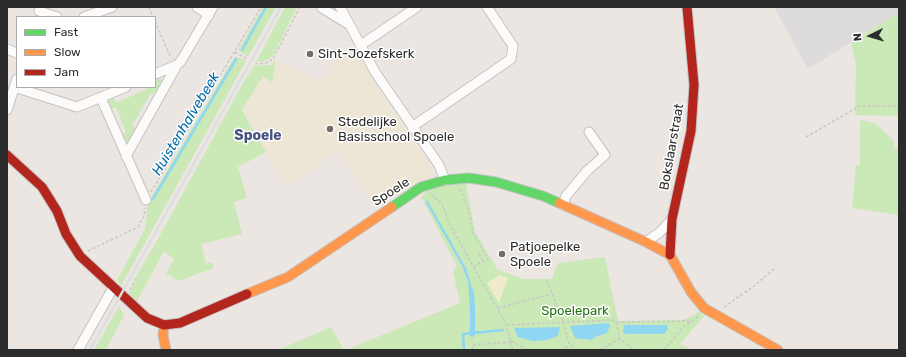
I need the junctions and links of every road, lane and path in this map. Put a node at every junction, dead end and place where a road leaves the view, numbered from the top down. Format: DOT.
graph roads {
  1 [pos="112,7"];
  2 [pos="197,7"];
  3 [pos="261,7"];
  4 [pos="300,7"];
  5 [pos="323,7"];
  6 [pos="340,7"];
  7 [pos="417,7"];
  8 [pos="487,7"];
  9 [pos="687,7"];
  10 [pos="211,11"];
  11 [pos="39,12"];
  12 [pos="87,13"];
  13 [pos="53,16"];
  14 [pos="156,23"];
  15 [pos="348,24"];
  16 [pos="361,46"];
  17 [pos="235,52"];
  18 [pos="247,59"];
  19 [pos="255,64"];
  20 [pos="176,65"];
  21 [pos="156,74"];
  22 [pos="16,83"];
  23 [pos="28,88"];
  24 [pos="124,88"];
  25 [pos="101,98"];
  26 [pos="899,106"];
  27 [pos="7,110"];
  28 [pos="412,127"];
  29 [pos="589,132"];
  30 [pos="806,137"];
  31 [pos="7,155"];
  32 [pos="126,156"];
  33 [pos="456,178"];
  34 [pos="445,180"];
  35 [pos="426,185"];
  36 [pos="146,200"];
  37 [pos="563,205"];
  38 [pos="672,219"];
  39 [pos="646,242"];
  40 [pos="479,254"];
  41 [pos="670,255"];
  42 [pos="80,256"];
  43 [pos="483,261"];
  44 [pos="474,266"];
  45 [pos="775,268"];
  46 [pos="547,280"];
  47 [pos="113,288"];
  48 [pos="552,294"];
  49 [pos="498,308"];
  50 [pos="712,312"];
  51 [pos="691,321"];
  52 [pos="563,322"];
  53 [pos="616,322"];
  54 [pos="164,325"];
  55 [pos="507,325"];
  56 [pos="620,339"];
  57 [pos="511,341"];
  58 [pos="570,346"];
  59 [pos="78,350"];
  60 [pos="166,350"];
  61 [pos="472,350"];
  62 [pos="513,350"];
  63 [pos="527,350"];
  64 [pos="562,350"];
  65 [pos="576,350"];
  66 [pos="600,350"];
  67 [pos="634,350"];
  68 [pos="664,350"];
  69 [pos="778,350"];
  1 -- 12 [label="street"];
  2 -- 10 [label="street"];
  3 -- 17 [label="path"];
  4 -- 19 [label="path"];
  5 -- 15 [label="street"];
  6 -- 15 [label="street"];
  7 -- 16 [label="street"];
  8 -- 28 [label="street"];
  9 -- 38 [label="street, Bokslaarstraat"];
  10 -- 20 [label="street"];
  11 -- 13 [label="street"];
  14 -- 20 [label="path"];
  15 -- 16 [label="street"];
  16 -- 28 [label="street"];
  17 -- 18 [label="path"];
  17 -- 36 [label="path"];
  20 -- 21 [label="street"];
  20 -- 32 [label="street"];
  22 -- 27 [label="street"];
  23 -- 25 [label="street"];
  24 -- 25 [label="street"];
  25 -- 32 [label="street"];
  26 -- 30 [label="path"];
  28 -- 34 [label="street"];
  29 -- 37 [label="street"];
  31 -- 42 [label="street"];
  32 -- 36 [label="street"];
  33 -- 34 [label="street, Spoele"];
  33 -- 37 [label="street, Spoele"];
  33 -- 43 [label="path"];
  34 -- 35 [label="street, Spoele"];
  35 -- 44 [label="path"];
  35 -- 54 [label="street, Spoele"];
  36 -- 42 [label="path"];
  37 -- 39 [label="street, Spoele"];
  38 -- 39 [label="street"];
  38 -- 41 [label="street, Bokslaarstraat"];
  39 -- 41 [label="street, Spoele"];
  40 -- 43 [label="path"];
  41 -- 50 [label="street"];
  42 -- 47 [label="street"];
  43 -- 44 [label="path"];
  44 -- 49 [label="path"];
  45 -- 50 [label="path"];
  46 -- 48 [label="path"];
  47 -- 54 [label="street"];
  47 -- 59 [label="street"];
  48 -- 49 [label="path"];
  48 -- 52 [label="path"];
  49 -- 55 [label="path"];
  50 -- 51 [label="path"];
  50 -- 69 [label="street"];
  51 -- 53 [label="path"];
  51 -- 68 [label="path"];
  52 -- 53 [label="path"];
  52 -- 55 [label="path"];
  52 -- 58 [label="path"];
  53 -- 56 [label="path"];
  54 -- 60 [label="street"];
  55 -- 57 [label="path"];
  56 -- 66 [label="path"];
  56 -- 67 [label="path"];
  57 -- 61 [label="path"];
  57 -- 62 [label="path"];
  57 -- 63 [label="path"];
  58 -- 64 [label="path"];
  58 -- 65 [label="path"];
}
